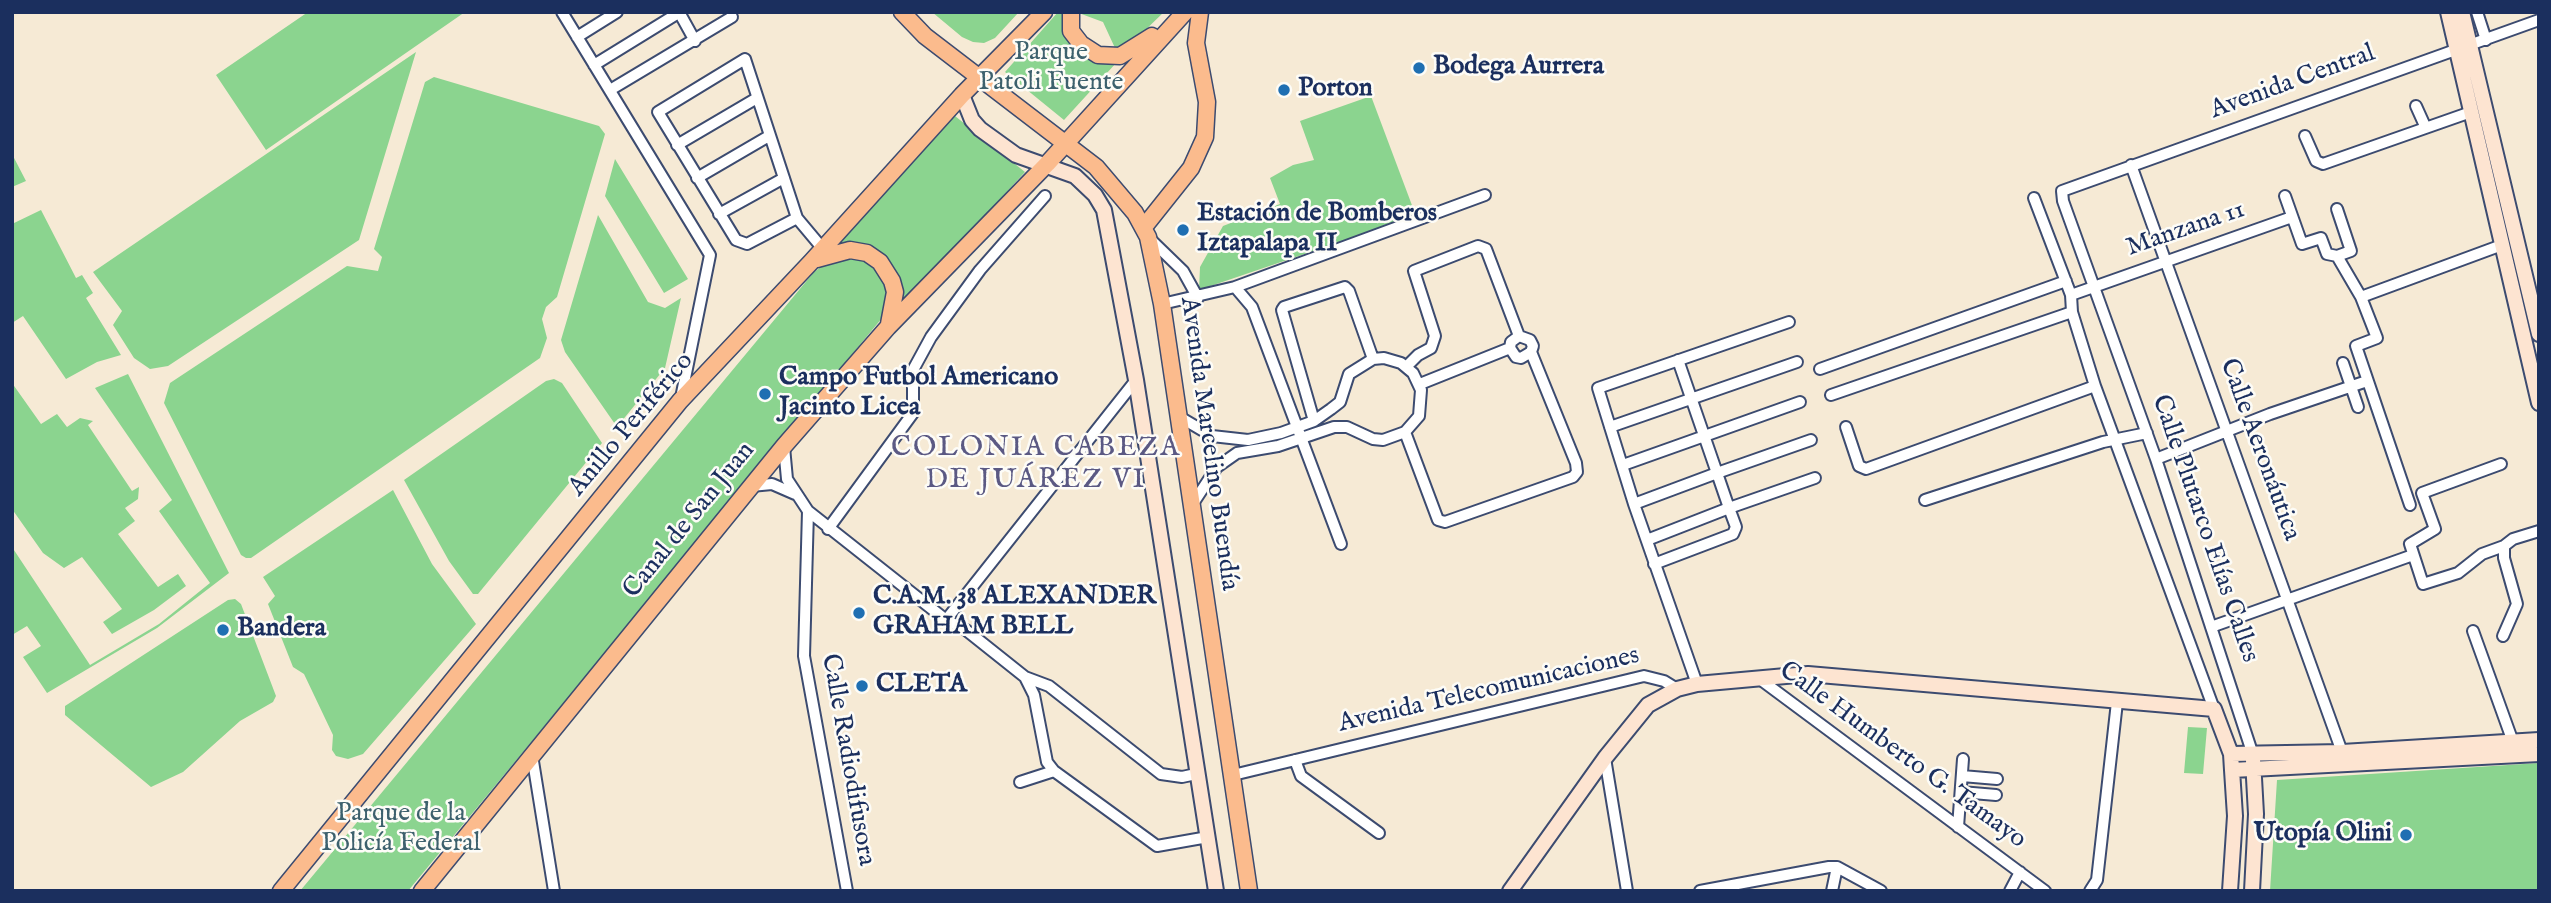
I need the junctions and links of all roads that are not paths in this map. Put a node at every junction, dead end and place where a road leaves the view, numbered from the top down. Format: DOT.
graph roads {
  1 [pos="562,12"];
  2 [pos="617,12"];
  3 [pos="902,12"];
  4 [pos="1044,12"];
  5 [pos="1071,12"];
  6 [pos="1183,12"];
  7 [pos="1200,12"];
  8 [pos="2448,12"];
  9 [pos="2462,12"];
  10 [pos="2477,12"];
  11 [pos="679,13"];
  12 [pos="732,18"];
  13 [pos="2539,20"];
  14 [pos="577,37"];
  15 [pos="2486,40"];
  16 [pos="695,41"];
  17 [pos="2464,48"];
  18 [pos="594,65"];
  19 [pos="980,77"];
  20 [pos="610,90"];
  21 [pos="962,95"];
  22 [pos="757,98"];
  23 [pos="2416,106"];
  24 [pos="2471,112"];
  25 [pos="2425,126"];
  26 [pos="769,136"];
  27 [pos="2305,136"];
  28 [pos="1066,143"];
  29 [pos="677,145"];
  30 [pos="1047,164"];
  31 [pos="2131,165"];
  32 [pos="697,178"];
  33 [pos="784,178"];
  34 [pos="2063,191"];
  35 [pos="1485,195"];
  36 [pos="1045,196"];
  37 [pos="2285,196"];
  38 [pos="2034,198"];
  39 [pos="2337,209"];
  40 [pos="719,214"];
  41 [pos="2292,217"];
  42 [pos="797,218"];
  43 [pos="1146,232"];
  44 [pos="2502,245"];
  45 [pos="823,249"];
  46 [pos="2337,256"];
  47 [pos="812,261"];
  48 [pos="2166,261"];
  49 [pos="2066,281"];
  50 [pos="2095,286"];
  51 [pos="1235,287"];
  52 [pos="2071,295"];
  53 [pos="2361,297"];
  54 [pos="1198,298"];
  55 [pos="1162,304"];
  56 [pos="2072,312"];
  57 [pos="1789,321"];
  58 [pos="888,327"];
  59 [pos="2539,335"];
  60 [pos="1512,342"];
  61 [pos="2529,345"];
  62 [pos="1529,354"];
  63 [pos="1373,359"];
  64 [pos="1678,360"];
  65 [pos="1797,362"];
  66 [pos="2343,363"];
  67 [pos="1406,367"];
  68 [pos="1820,369"];
  69 [pos="1136,380"];
  70 [pos="2367,381"];
  71 [pos="1420,384"];
  72 [pos="2095,386"];
  73 [pos="2351,387"];
  74 [pos="1831,395"];
  75 [pos="1691,399"];
  76 [pos="680,401"];
  77 [pos="1800,402"];
  78 [pos="2539,403"];
  79 [pos="2358,407"];
  80 [pos="1178,416"];
  81 [pos="1314,421"];
  82 [pos="1610,427"];
  83 [pos="1846,427"];
  84 [pos="2228,430"];
  85 [pos="1299,432"];
  86 [pos="1405,432"];
  87 [pos="2147,433"];
  88 [pos="1705,436"];
  89 [pos="1811,440"];
  90 [pos="2116,440"];
  91 [pos="784,446"];
  92 [pos="2156,458"];
  93 [pos="2501,464"];
  94 [pos="1623,465"];
  95 [pos="1717,473"];
  96 [pos="1815,478"];
  97 [pos="750,486"];
  98 [pos="795,494"];
  99 [pos="1925,500"];
  100 [pos="1634,504"];
  101 [pos="1192,505"];
  102 [pos="2410,505"];
  103 [pos="1729,508"];
  104 [pos="808,511"];
  105 [pos="828,529"];
  106 [pos="2539,531"];
  107 [pos="1647,540"];
  108 [pos="1340,544"];
  109 [pos="2504,546"];
  110 [pos="2413,555"];
  111 [pos="1654,564"];
  112 [pos="2288,601"];
  113 [pos="946,620"];
  114 [pos="2211,627"];
  115 [pos="2473,631"];
  116 [pos="2503,636"];
  117 [pos="1025,677"];
  118 [pos="1757,677"];
  119 [pos="1697,684"];
  120 [pos="1677,689"];
  121 [pos="2117,702"];
  122 [pos="2214,709"];
  123 [pos="2539,740"];
  124 [pos="2513,742"];
  125 [pos="2342,752"];
  126 [pos="2231,754"];
  127 [pos="2539,754"];
  128 [pos="532,755"];
  129 [pos="1605,758"];
  130 [pos="1296,760"];
  131 [pos="1963,760"];
  132 [pos="2253,763"];
  133 [pos="2232,770"];
  134 [pos="1054,771"];
  135 [pos="1195,774"];
  136 [pos="1233,775"];
  137 [pos="1962,776"];
  138 [pos="1997,779"];
  139 [pos="1020,782"];
  140 [pos="1961,792"];
  141 [pos="1996,795"];
  142 [pos="1958,827"];
  143 [pos="1379,833"];
  144 [pos="1208,837"];
  145 [pos="1838,867"];
  146 [pos="2020,872"];
  147 [pos="281,891"];
  148 [pos="422,891"];
  149 [pos="554,891"];
  150 [pos="847,891"];
  151 [pos="1216,891"];
  152 [pos="1250,891"];
  153 [pos="1510,891"];
  154 [pos="1627,891"];
  155 [pos="1700,891"];
  156 [pos="1832,891"];
  157 [pos="1881,891"];
  158 [pos="2010,891"];
  159 [pos="2045,891"];
  160 [pos="2090,891"];
  161 [pos="2230,891"];
  162 [pos="2252,891"];
  1 -- 14 [label="street"];
  2 -- 14 [label="street"];
  3 -- 19 [label="main road, Avenida Marcelino Buendía"];
  4 -- 19 [label="main road, Anillo Periférico"];
  5 -- 6 [label="main road"];
  6 -- 28 [label="main road, Canal de San Juan"];
  7 -- 43 [label="main road"];
  8 -- 17 [label="street"];
  9 -- 17 [label="street"];
  10 -- 15 [label="street"];
  11 -- 16 [label="street"];
  11 -- 18 [label="street"];
  12 -- 16 [label="street"];
  13 -- 15 [label="street, Avenida Central"];
  14 -- 18 [label="street"];
  15 -- 17 [label="street, Avenida Central"];
  16 -- 20 [label="street"];
  17 -- 24 [label="street"];
  17 -- 31 [label="street, Avenida Central"];
  17 -- 59 [label="street"];
  18 -- 20 [label="street"];
  19 -- 21 [label="main road, Anillo Periférico"];
  19 -- 28 [label="main road, Avenida Marcelino Buendía"];
  20 -- 76 [label="street"];
  21 -- 30 [label="street"];
  21 -- 45 [label="main road, Anillo Periférico"];
  22 -- 26 [label="street"];
  22 -- 29 [label="street"];
  22 -- 29 [label="street"];
  23 -- 25 [label="street"];
  24 -- 25 [label="street"];
  24 -- 44 [label="street"];
  25 -- 27 [label="street"];
  26 -- 32 [label="street"];
  26 -- 33 [label="street"];
  28 -- 30 [label="main road, Canal de San Juan"];
  28 -- 43 [label="main road, Avenida Marcelino Buendía"];
  29 -- 32 [label="street"];
  30 -- 58 [label="main road, Canal de San Juan"];
  30 -- 69 [label="street"];
  31 -- 34 [label="street, Avenida Central"];
  31 -- 48 [label="street, Calle Aeronáutica"];
  32 -- 40 [label="street"];
  33 -- 40 [label="street"];
  33 -- 42 [label="street"];
  34 -- 50 [label="street, Calle Plutarco Elías Calles"];
  35 -- 51 [label="street"];
  36 -- 105 [label="street"];
  37 -- 41 [label="street"];
  38 -- 49 [label="street, Calle Plutarco Elías Calles"];
  39 -- 46 [label="street"];
  40 -- 42 [label="street"];
  41 -- 46 [label="street"];
  41 -- 48 [label="street, Manzana 11"];
  42 -- 45 [label="street"];
  43 -- 54 [label="street"];
  43 -- 55 [label="main road, Avenida Marcelino Buendía"];
  44 -- 53 [label="street"];
  44 -- 61 [label="street"];
  45 -- 47 [label="main road, Anillo Periférico"];
  46 -- 53 [label="street"];
  47 -- 58 [label="main road"];
  47 -- 76 [label="main road, Anillo Periférico"];
  48 -- 50 [label="street, Manzana 11"];
  48 -- 84 [label="street, Calle Aeronáutica"];
  49 -- 52 [label="street, Calle Plutarco Elías Calles"];
  49 -- 68 [label="street"];
  50 -- 52 [label="street, Manzana 11"];
  50 -- 87 [label="street, Calle Plutarco Elías Calles"];
  51 -- 54 [label="street"];
  51 -- 85 [label="street"];
  52 -- 56 [label="street, Calle Plutarco Elías Calles"];
  53 -- 70 [label="street"];
  54 -- 55 [label="street"];
  55 -- 80 [label="main road, Avenida Marcelino Buendía"];
  56 -- 72 [label="street, Calle Plutarco Elías Calles"];
  56 -- 74 [label="street"];
  57 -- 64 [label="street"];
  58 -- 91 [label="main road, Canal de San Juan"];
  59 -- 61 [label="street"];
  60 -- 62 [label="street"];
  60 -- 62 [label="street"];
  60 -- 67 [label="street"];
  60 -- 71 [label="street"];
  61 -- 78 [label="street"];
  62 -- 86 [label="street"];
  63 -- 67 [label="street"];
  63 -- 81 [label="street"];
  63 -- 81 [label="street"];
  64 -- 75 [label="street"];
  64 -- 82 [label="street"];
  65 -- 75 [label="street"];
  66 -- 73 [label="street"];
  67 -- 71 [label="street"];
  69 -- 113 [label="street"];
  69 -- 135 [label="street"];
  70 -- 73 [label="street"];
  70 -- 102 [label="street"];
  71 -- 86 [label="street"];
  72 -- 83 [label="street"];
  72 -- 90 [label="street, Calle Plutarco Elías Calles"];
  73 -- 79 [label="street"];
  73 -- 84 [label="street"];
  75 -- 82 [label="street"];
  75 -- 88 [label="street"];
  76 -- 147 [label="main road, Anillo Periférico"];
  77 -- 88 [label="street"];
  80 -- 85 [label="street"];
  80 -- 101 [label="main road, Avenida Marcelino Buendía"];
  81 -- 85 [label="street"];
  82 -- 94 [label="street"];
  84 -- 92 [label="street"];
  84 -- 112 [label="street, Calle Aeronáutica"];
  85 -- 86 [label="street"];
  85 -- 101 [label="street"];
  85 -- 108 [label="street"];
  87 -- 90 [label="street"];
  87 -- 92 [label="street, Calle Plutarco Elías Calles"];
  88 -- 94 [label="street"];
  88 -- 95 [label="street"];
  89 -- 95 [label="street"];
  90 -- 99 [label="street"];
  90 -- 122 [label="street, Calle Plutarco Elías Calles"];
  91 -- 97 [label="main road, Canal de San Juan"];
  91 -- 98 [label="street"];
  92 -- 114 [label="street, Calle Plutarco Elías Calles"];
  93 -- 110 [label="street"];
  94 -- 100 [label="street"];
  95 -- 100 [label="street"];
  95 -- 103 [label="street"];
  96 -- 103 [label="street"];
  97 -- 98 [label="street"];
  97 -- 128 [label="main road, Canal de San Juan"];
  98 -- 104 [label="street"];
  100 -- 107 [label="street"];
  101 -- 136 [label="main road, Avenida Marcelino Buendía"];
  103 -- 107 [label="street"];
  103 -- 111 [label="street"];
  104 -- 105 [label="street"];
  104 -- 150 [label="street, Calle Radiodifusora"];
  105 -- 113 [label="street"];
  106 -- 109 [label="street"];
  107 -- 111 [label="street"];
  109 -- 110 [label="street"];
  109 -- 116 [label="street"];
  110 -- 112 [label="street"];
  111 -- 119 [label="street"];
  112 -- 114 [label="street"];
  112 -- 125 [label="street, Calle Aeronáutica"];
  113 -- 117 [label="street"];
  114 -- 132 [label="street, Calle Plutarco Elías Calles"];
  115 -- 124 [label="street"];
  117 -- 134 [label="street"];
  117 -- 135 [label="street"];
  118 -- 119 [label="street, Avenida Telecomunicaciones"];
  118 -- 121 [label="street, Avenida Telecomunicaciones"];
  118 -- 142 [label="street, Calle Humberto G. Tamayo"];
  119 -- 120 [label="street, Avenida Telecomunicaciones"];
  120 -- 129 [label="street"];
  120 -- 130 [label="street, Avenida Telecomunicaciones"];
  121 -- 122 [label="street, Avenida Telecomunicaciones"];
  121 -- 160 [label="street"];
  122 -- 126 [label="street, Calle Plutarco Elías Calles"];
  123 -- 124 [label="street"];
  124 -- 125 [label="street"];
  125 -- 132 [label="street"];
  126 -- 132 [label="street"];
  126 -- 133 [label="street, Calle Plutarco Elías Calles"];
  127 -- 132 [label="street"];
  128 -- 148 [label="main road, Canal de San Juan"];
  128 -- 149 [label="street"];
  129 -- 153 [label="street"];
  129 -- 154 [label="street"];
  130 -- 136 [label="street, Avenida Telecomunicaciones"];
  130 -- 143 [label="street"];
  131 -- 137 [label="street"];
  132 -- 133 [label="street"];
  132 -- 162 [label="street, Calle Plutarco Elías Calles"];
  133 -- 161 [label="street, Calle Plutarco Elías Calles"];
  134 -- 139 [label="street"];
  134 -- 144 [label="street"];
  135 -- 144 [label="street"];
  136 -- 152 [label="main road, Avenida Marcelino Buendía"];
  137 -- 138 [label="street"];
  137 -- 140 [label="street"];
  140 -- 141 [label="street"];
  140 -- 142 [label="street"];
  142 -- 146 [label="street, Calle Humberto G. Tamayo"];
  144 -- 151 [label="street"];
  145 -- 155 [label="street"];
  145 -- 156 [label="street"];
  145 -- 157 [label="street"];
  146 -- 158 [label="street, Calle Humberto G. Tamayo"];
  146 -- 159 [label="street, Calle Humberto G. Tamayo"];
}
